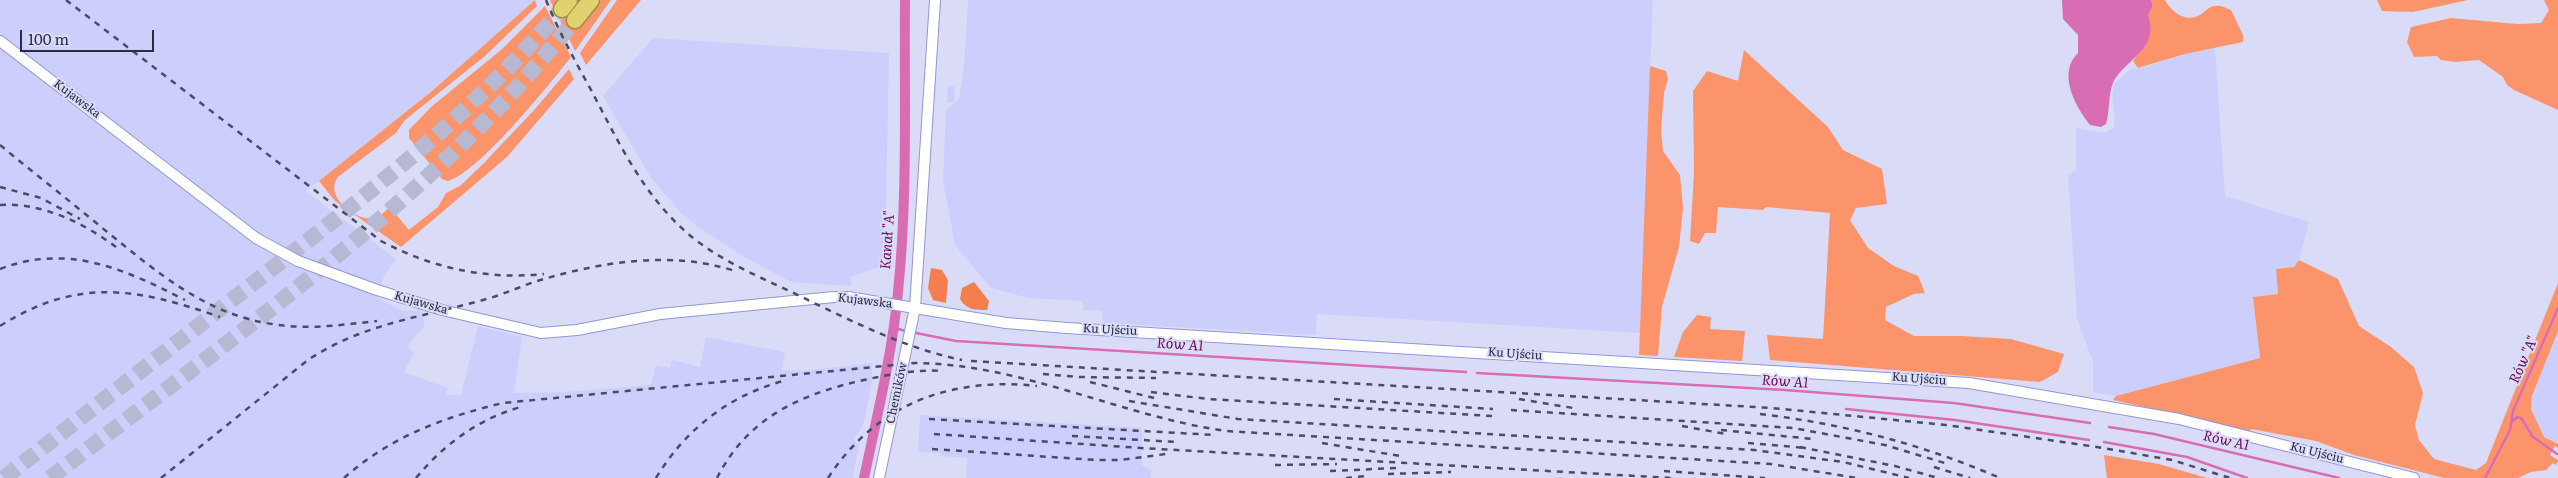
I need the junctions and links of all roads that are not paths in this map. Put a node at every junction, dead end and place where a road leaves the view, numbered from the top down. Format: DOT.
graph roads {
  1 [pos="591,0"];
  2 [pos="935,0"];
  3 [pos="575,20"];
  4 [pos="0,41"];
  5 [pos="915,308"];
  6 [pos="879,478"];
  7 [pos="2414,478"];
  1 -- 3 [label="highway"];
  2 -- 5 [label="street"];
  4 -- 5 [label="street, Kujawska"];
  5 -- 6 [label="street, Chemików"];
  5 -- 7 [label="street, Ku Ujściu"];
}
